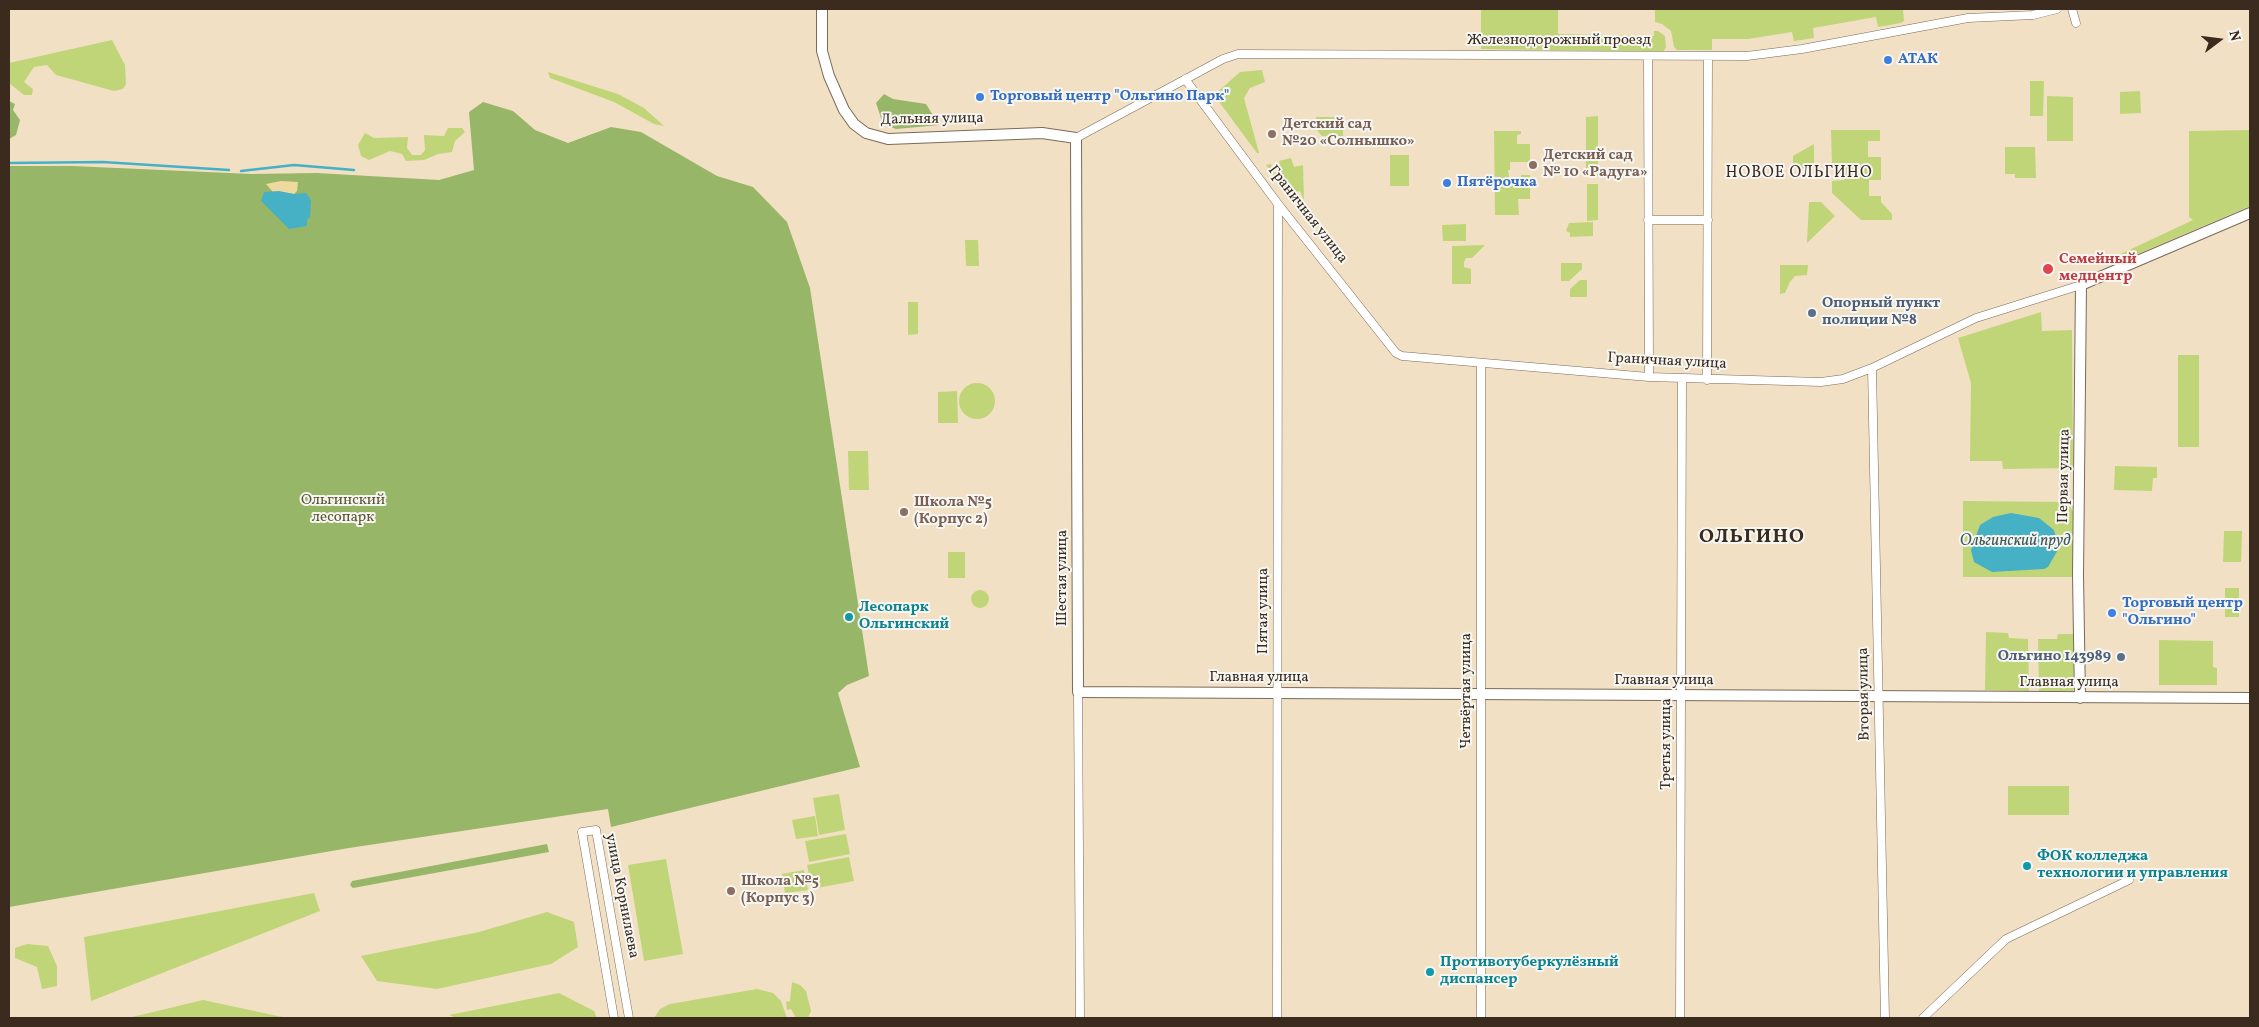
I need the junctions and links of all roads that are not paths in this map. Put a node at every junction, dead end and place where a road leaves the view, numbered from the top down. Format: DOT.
graph roads {
  1 [pos="822,9"];
  2 [pos="2057,9"];
  3 [pos="2072,10"];
  4 [pos="2076,23"];
  5 [pos="1648,56"];
  6 [pos="1708,56"];
  7 [pos="1185,79"];
  8 [pos="1076,138"];
  9 [pos="1278,204"];
  10 [pos="2250,213"];
  11 [pos="1648,220"];
  12 [pos="1708,220"];
  13 [pos="2081,285"];
  14 [pos="1481,363"];
  15 [pos="1872,368"];
  16 [pos="1649,378"];
  17 [pos="1682,379"];
  18 [pos="1707,380"];
  19 [pos="1078,692"];
  20 [pos="1277,693"];
  21 [pos="1481,695"];
  22 [pos="1681,696"];
  23 [pos="1879,697"];
  24 [pos="2080,698"];
  25 [pos="2250,698"];
  26 [pos="2129,880"];
  27 [pos="614,1018"];
  28 [pos="629,1018"];
  29 [pos="1080,1018"];
  30 [pos="1276,1018"];
  31 [pos="1481,1018"];
  32 [pos="1680,1018"];
  33 [pos="1885,1018"];
  34 [pos="1923,1018"];
  1 -- 8 [label="street, Дальняя улица"];
  2 -- 6 [label="street, Железнодорожный проезд"];
  3 -- 4 [label="street"];
  5 -- 6 [label="street, Железнодорожный проезд"];
  5 -- 7 [label="street, Железнодорожный проезд"];
  5 -- 11 [label="street"];
  6 -- 12 [label="street"];
  7 -- 8 [label="street, Железнодорожный проезд"];
  7 -- 9 [label="street, Граничная улица"];
  8 -- 19 [label="street, Шестая улица"];
  9 -- 14 [label="street, Граничная улица"];
  9 -- 20 [label="street, Пятая улица"];
  10 -- 13 [label="street, Граничная улица"];
  11 -- 12 [label="street"];
  11 -- 16 [label="street"];
  12 -- 18 [label="street"];
  13 -- 15 [label="street, Граничная улица"];
  13 -- 24 [label="street, Первая улица"];
  14 -- 16 [label="street, Граничная улица"];
  14 -- 21 [label="street, Четвёртая улица"];
  15 -- 18 [label="street, Граничная улица"];
  15 -- 23 [label="street, Вторая улица"];
  16 -- 17 [label="street, Граничная улица"];
  17 -- 18 [label="street, Граничная улица"];
  17 -- 22 [label="street, Третья улица"];
  19 -- 20 [label="street, Главная улица"];
  19 -- 29 [label="street, Шестая улица"];
  20 -- 21 [label="street, Главная улица"];
  20 -- 30 [label="street, Пятая улица"];
  21 -- 22 [label="street, Главная улица"];
  21 -- 31 [label="street, Четвёртая улица"];
  22 -- 23 [label="street, Главная улица"];
  22 -- 32 [label="street, Третья улица"];
  23 -- 24 [label="street, Главная улица"];
  23 -- 33 [label="street, Вторая улица"];
  24 -- 25 [label="street, Главная улица"];
  26 -- 34 [label="street"];
  27 -- 28 [label="street, улица Корнилаева"];
}
